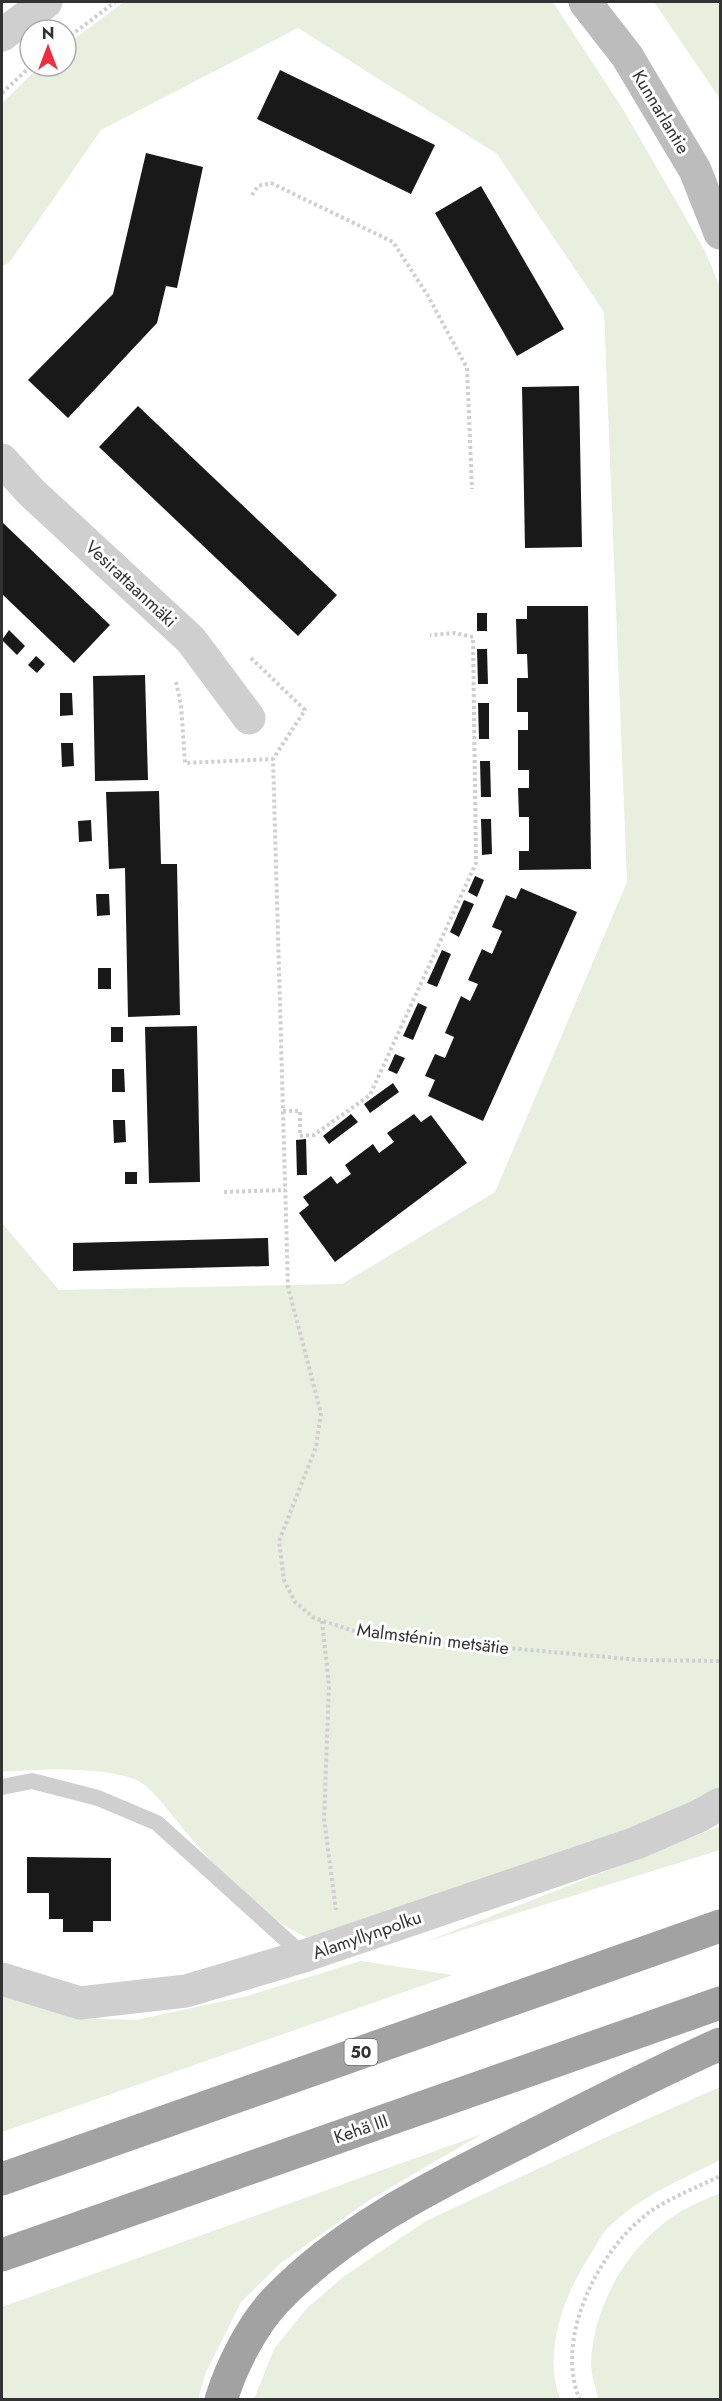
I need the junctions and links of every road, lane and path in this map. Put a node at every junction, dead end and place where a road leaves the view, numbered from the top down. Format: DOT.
graph roads {
  1 [pos="45,2"];
  2 [pos="115,2"];
  3 [pos="585,2"];
  4 [pos="78,30"];
  5 [pos="2,35"];
  6 [pos="18,78"];
  7 [pos="2,93"];
  8 [pos="252,195"];
  9 [pos="720,233"];
  10 [pos="2,460"];
  11 [pos="472,489"];
  12 [pos="430,635"];
  13 [pos="175,676"];
  14 [pos="249,718"];
  15 [pos="283,1111"];
  16 [pos="285,1190"];
  17 [pos="224,1192"];
  18 [pos="322,1621"];
  19 [pos="720,1661"];
  20 [pos="2,1787"];
  21 [pos="720,1804"];
  22 [pos="720,1926"];
  23 [pos="340,1944"];
  24 [pos="304,1956"];
  25 [pos="2,1979"];
  26 [pos="720,2003"];
  27 [pos="720,2044"];
  28 [pos="720,2176"];
  29 [pos="2,2178"];
  30 [pos="2,2255"];
  31 [pos="221,2400"];
  32 [pos="580,2400"];
  1 -- 5 [label="street"];
  2 -- 4 [label="path"];
  3 -- 9 [label="main road, Kunnarlantie"];
  6 -- 7 [label="path"];
  8 -- 11 [label="path"];
  10 -- 14 [label="street, Vesirattaanmäki"];
  12 -- 15 [label="path"];
  13 -- 15 [label="path, Malmsténin metsätie"];
  15 -- 16 [label="path, Malmsténin metsätie"];
  16 -- 17 [label="path"];
  16 -- 18 [label="path, Malmsténin metsätie"];
  18 -- 19 [label="path, Malmsténin metsätie"];
  18 -- 23 [label="path"];
  20 -- 24 [label="lane"];
  21 -- 23 [label="street, Alamyllynpolku"];
  22 -- 29 [label="highway, 50"];
  23 -- 24 [label="street, Alamyllynpolku"];
  24 -- 25 [label="street, Alamyllynpolku"];
  26 -- 30 [label="highway, Kehä III"];
  27 -- 31 [label="highway"];
  28 -- 32 [label="path"];
}
